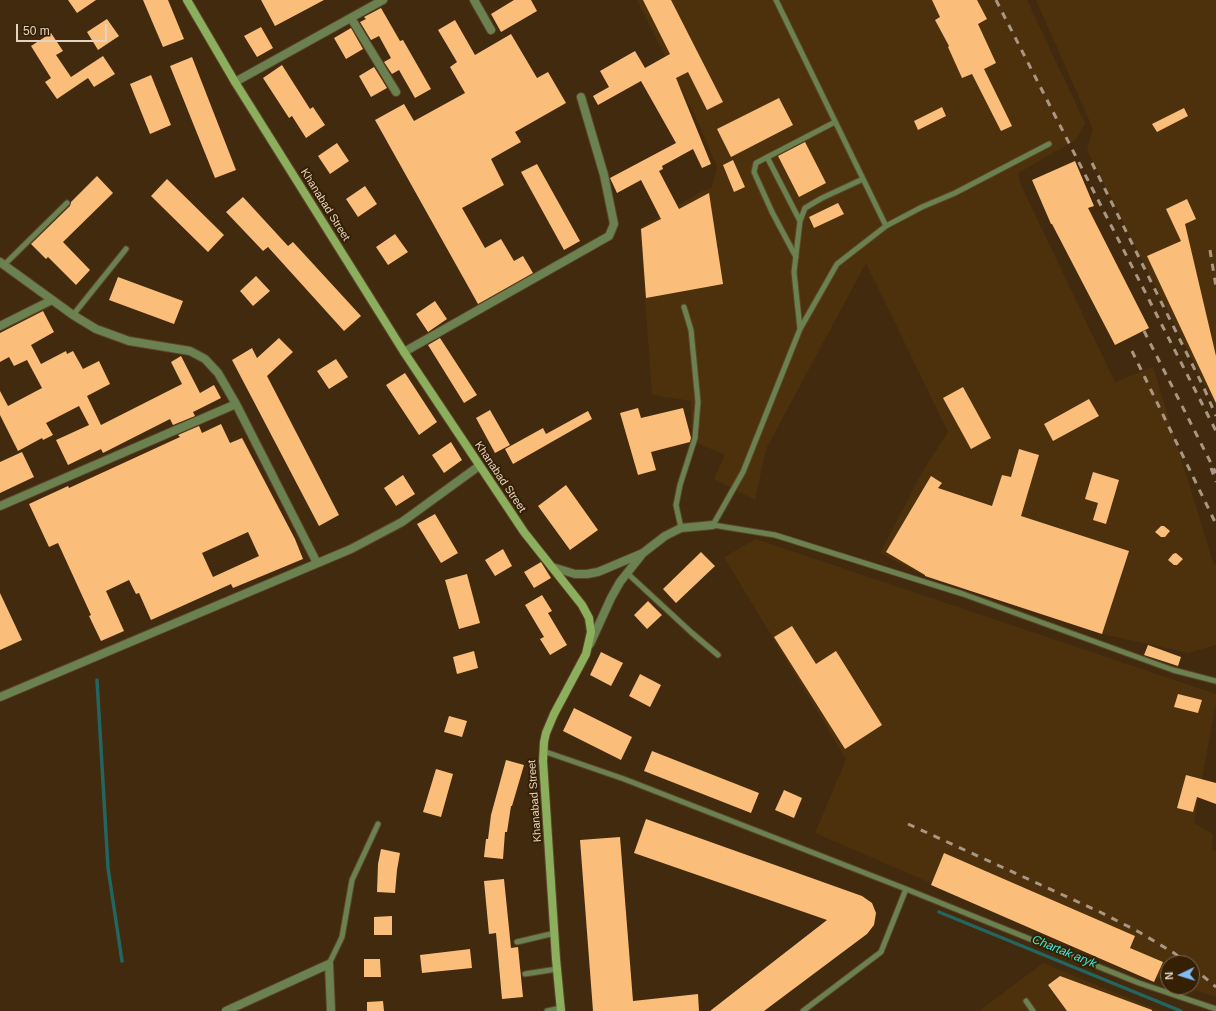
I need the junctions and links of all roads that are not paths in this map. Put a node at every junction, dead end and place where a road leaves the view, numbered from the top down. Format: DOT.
graph roads {
  1 [pos="187,0"];
  2 [pos="383,0"];
  3 [pos="474,0"];
  4 [pos="776,0"];
  5 [pos="351,18"];
  6 [pos="491,30"];
  7 [pos="235,82"];
  8 [pos="396,92"];
  9 [pos="581,97"];
  10 [pos="835,122"];
  11 [pos="1048,144"];
  12 [pos="767,157"];
  13 [pos="863,179"];
  14 [pos="67,203"];
  15 [pos="800,221"];
  16 [pos="886,226"];
  17 [pos="126,249"];
  18 [pos="796,257"];
  19 [pos="2,263"];
  20 [pos="52,300"];
  21 [pos="684,308"];
  22 [pos="73,315"];
  23 [pos="0,326"];
  24 [pos="800,329"];
  25 [pos="404,352"];
  26 [pos="236,404"];
  27 [pos="479,466"];
  28 [pos="0,506"];
  29 [pos="713,525"];
  30 [pos="682,528"];
  31 [pos="643,552"];
  32 [pos="317,563"];
  33 [pos="552,567"];
  34 [pos="627,573"];
  35 [pos="586,654"];
  36 [pos="718,655"];
  37 [pos="1216,681"];
  38 [pos="0,697"];
  39 [pos="543,751"];
  40 [pos="378,824"];
  41 [pos="906,889"];
  42 [pos="555,933"];
  43 [pos="517,942"];
  44 [pos="329,964"];
  45 [pos="557,969"];
  46 [pos="525,974"];
  47 [pos="1026,1002"];
  48 [pos="1216,1009"];
  49 [pos="561,1010"];
  50 [pos="226,1011"];
  51 [pos="331,1011"];
  52 [pos="547,1011"];
  53 [pos="802,1011"];
  54 [pos="1033,1011"];
  1 -- 7 [label="main road, Khanabad Street"];
  2 -- 5 [label="street"];
  3 -- 6 [label="street"];
  4 -- 10 [label="lane"];
  5 -- 7 [label="street"];
  5 -- 8 [label="street"];
  7 -- 25 [label="main road, Khanabad Street"];
  9 -- 25 [label="street"];
  10 -- 12 [label="lane"];
  10 -- 13 [label="lane"];
  11 -- 16 [label="lane"];
  12 -- 15 [label="lane"];
  12 -- 18 [label="lane"];
  13 -- 15 [label="lane"];
  13 -- 16 [label="lane"];
  14 -- 19 [label="lane"];
  15 -- 18 [label="lane"];
  16 -- 24 [label="lane"];
  17 -- 22 [label="lane"];
  18 -- 24 [label="lane"];
  19 -- 20 [label="street"];
  20 -- 22 [label="street"];
  20 -- 23 [label="street"];
  21 -- 30 [label="lane"];
  22 -- 26 [label="street"];
  24 -- 29 [label="lane"];
  25 -- 27 [label="main road, Khanabad Street"];
  26 -- 28 [label="street"];
  26 -- 32 [label="street"];
  27 -- 32 [label="street"];
  27 -- 33 [label="main road, Khanabad Street"];
  29 -- 30 [label="street"];
  29 -- 37 [label="lane"];
  30 -- 31 [label="street"];
  31 -- 33 [label="street"];
  31 -- 34 [label="street"];
  32 -- 38 [label="street"];
  33 -- 35 [label="main road, Khanabad Street"];
  34 -- 35 [label="street"];
  34 -- 36 [label="lane"];
  35 -- 39 [label="main road, Khanabad Street"];
  39 -- 41 [label="lane"];
  39 -- 42 [label="main road, Khanabad Street"];
  40 -- 44 [label="lane"];
  41 -- 48 [label="lane"];
  41 -- 53 [label="lane"];
  42 -- 43 [label="lane"];
  42 -- 45 [label="main road, Khanabad Street"];
  44 -- 50 [label="street"];
  44 -- 51 [label="street"];
  45 -- 46 [label="lane"];
  45 -- 49 [label="main road, Khanabad Street"];
  47 -- 54 [label="lane"];
  49 -- 52 [label="lane"];
}
